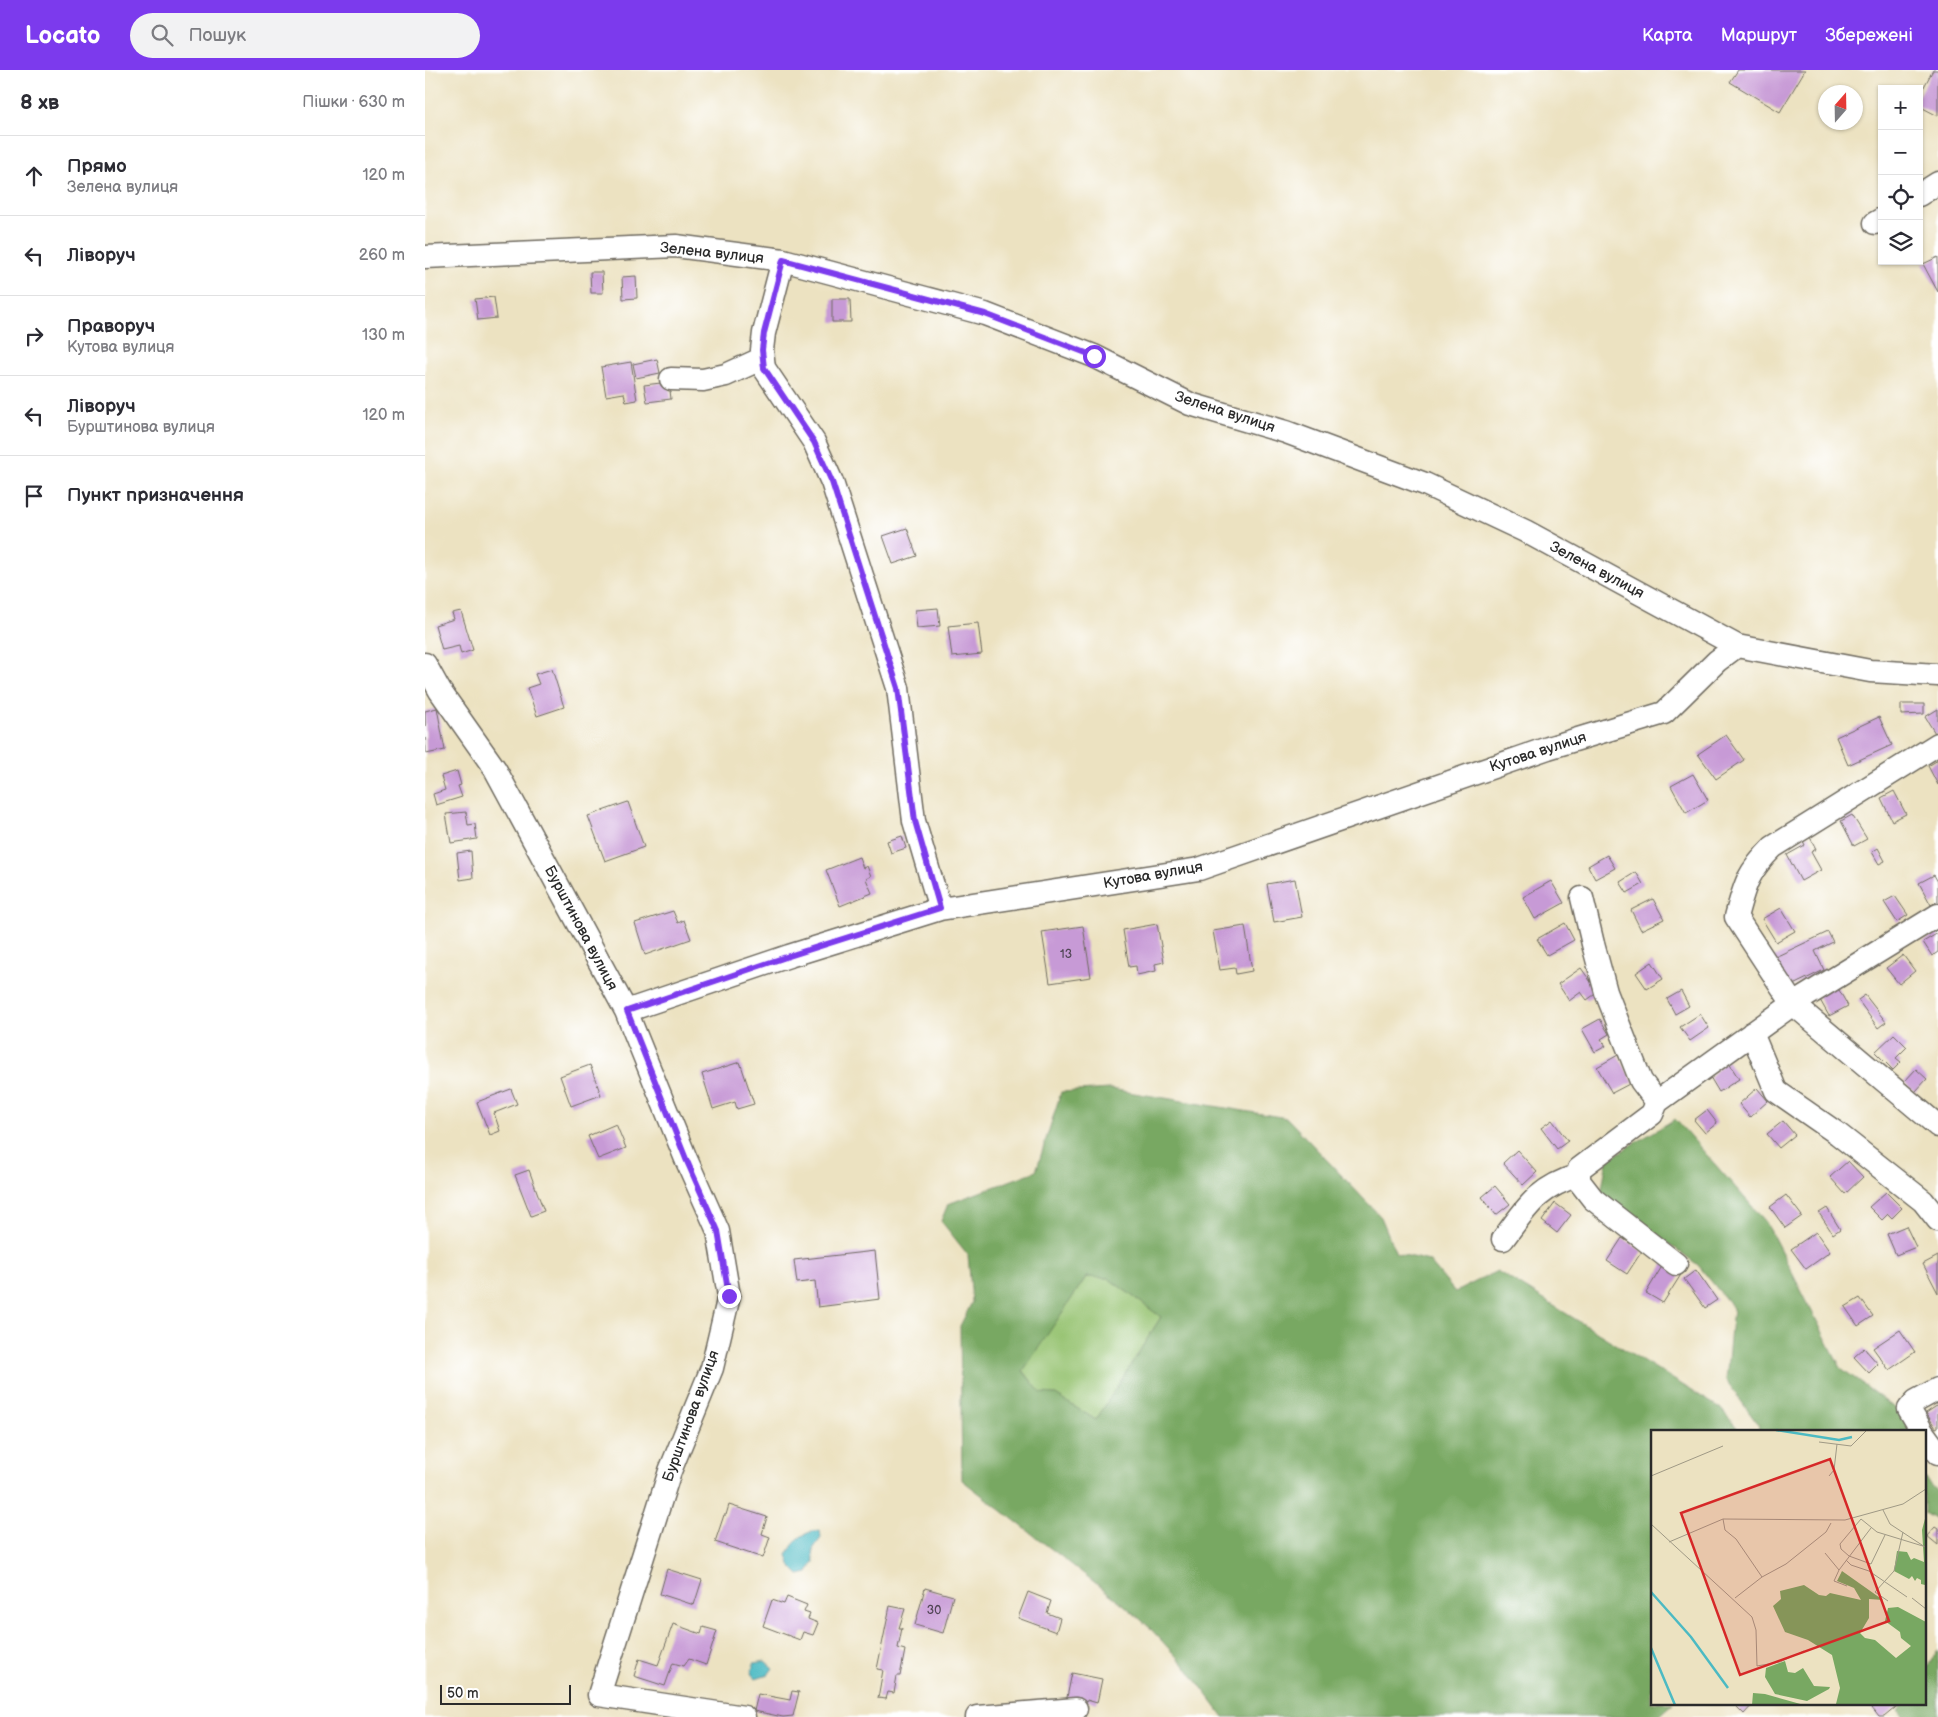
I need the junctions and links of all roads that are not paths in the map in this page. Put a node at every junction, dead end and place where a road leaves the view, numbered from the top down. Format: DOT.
graph roads {
  1 [pos="1938,183"];
  2 [pos="1923,192"];
  3 [pos="425,257"];
  4 [pos="783,260"];
  5 [pos="763,358"];
  6 [pos="671,379"];
  7 [pos="1737,646"];
  8 [pos="425,664"];
  9 [pos="1938,675"];
  10 [pos="1938,744"];
  11 [pos="1583,898"];
  12 [pos="940,908"];
  13 [pos="1938,915"];
  14 [pos="1793,1004"];
  15 [pos="627,1011"];
  16 [pos="1751,1034"];
  17 [pos="1657,1102"];
  18 [pos="1938,1126"];
  19 [pos="1579,1175"];
  20 [pos="1938,1220"];
  21 [pos="1503,1239"];
  22 [pos="1676,1264"];
  23 [pos="1938,1389"];
  24 [pos="1921,1430"];
  25 [pos="1925,1435"];
  26 [pos="1938,1453"];
  27 [pos="1076,1709"];
  28 [pos="744,1717"];
  29 [pos="977,1717"];
  1 -- 2 [label="street"];
  3 -- 4 [label="street, Зелена вулиця"];
  4 -- 5 [label="street"];
  4 -- 7 [label="street, Зелена вулиця"];
  5 -- 6 [label="street"];
  5 -- 12 [label="street"];
  7 -- 9 [label="street, Зелена вулиця"];
  7 -- 12 [label="street, Кутова вулиця"];
  8 -- 15 [label="street, Бурштинова вулиця"];
  10 -- 14 [label="street"];
  11 -- 17 [label="street"];
  12 -- 15 [label="street, Кутова вулиця"];
  13 -- 14 [label="street"];
  14 -- 16 [label="street"];
  14 -- 18 [label="street"];
  15 -- 28 [label="street, Бурштинова вулиця"];
  16 -- 17 [label="street"];
  16 -- 20 [label="street"];
  17 -- 19 [label="street"];
  19 -- 21 [label="street"];
  19 -- 22 [label="street"];
  23 -- 24 [label="street"];
  25 -- 26 [label="street"];
  27 -- 29 [label="street"];
}
